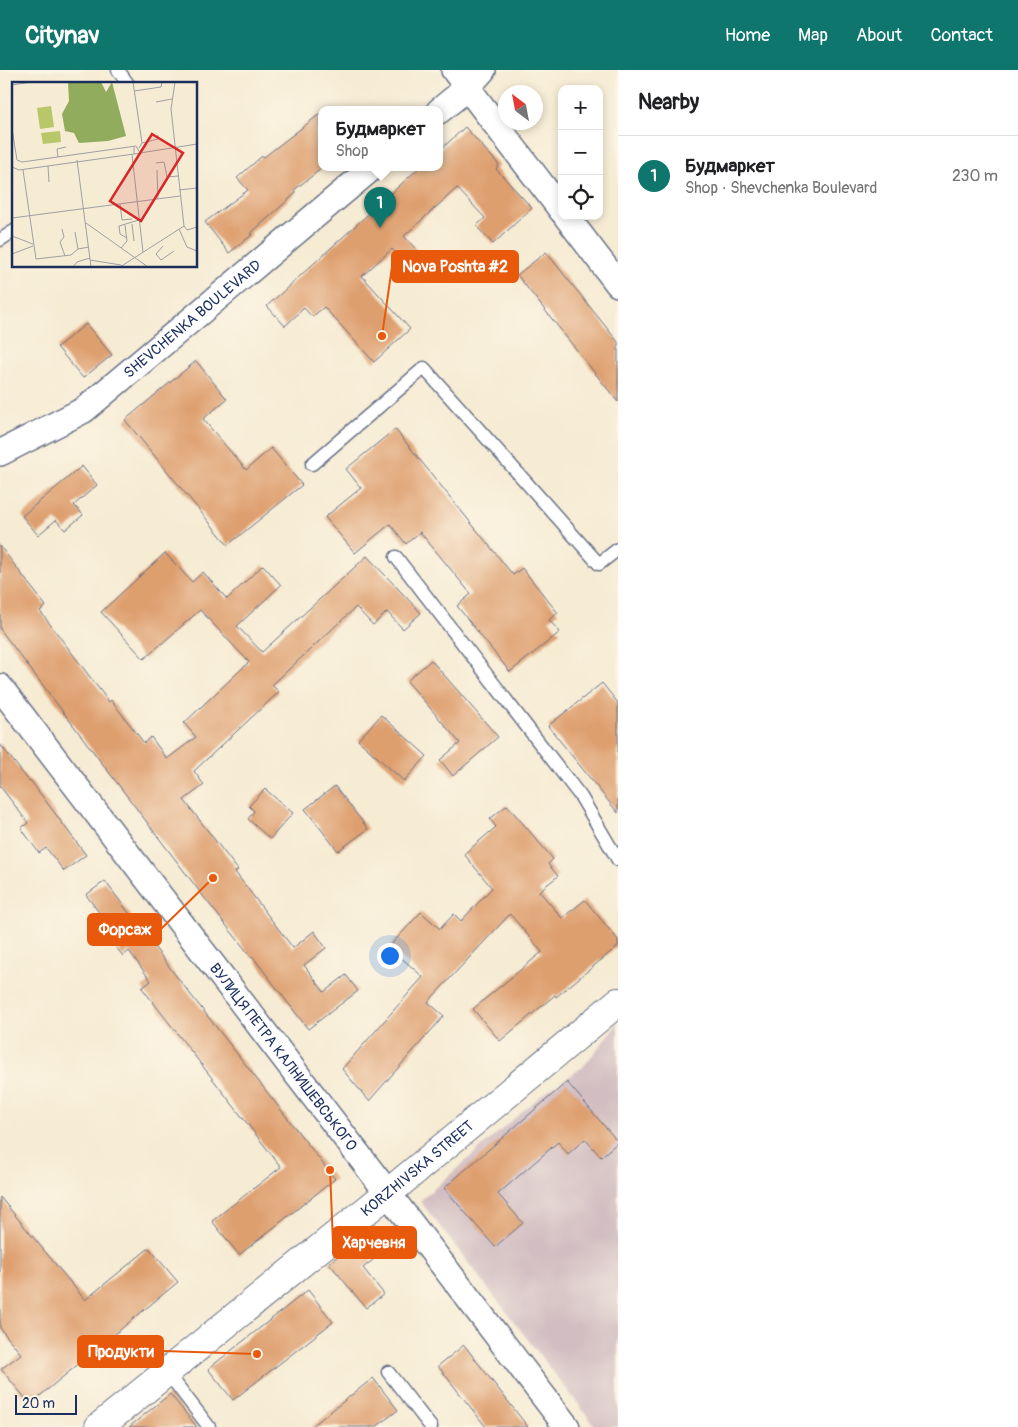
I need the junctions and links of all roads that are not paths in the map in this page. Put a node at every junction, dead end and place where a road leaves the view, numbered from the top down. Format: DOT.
graph roads {
  1 [pos="118,70"];
  2 [pos="468,76"];
  3 [pos="127,82"];
  4 [pos="443,106"];
  5 [pos="368,171"];
  6 [pos="558,205"];
  7 [pos="569,220"];
  8 [pos="12,232"];
  9 [pos="0,240"];
  10 [pos="618,284"];
  11 [pos="0,453"];
  12 [pos="312,464"];
  13 [pos="618,549"];
  14 [pos="396,556"];
  15 [pos="0,687"];
  16 [pos="618,860"];
  17 [pos="618,1002"];
  18 [pos="388,1194"];
  19 [pos="167,1372"];
  20 [pos="388,1372"];
  21 [pos="99,1427"];
  22 [pos="209,1427"];
  23 [pos="431,1427"];
  24 [pos="567,1427"];
  1 -- 3 [label="lane"];
  2 -- 4 [label="street"];
  2 -- 6 [label="street"];
  5 -- 11 [label="street, SHEVCHENKA BOULEVARD"];
  7 -- 10 [label="street"];
  8 -- 9 [label="lane"];
  12 -- 13 [label="lane"];
  14 -- 16 [label="lane"];
  15 -- 18 [label="street, ВУЛИЦЯ ПЕТРА КАЛНИШЕВСЬКОГО"];
  17 -- 18 [label="street, KORZHIVSKA STREET"];
  18 -- 19 [label="street, KORZHIVSKA STREET"];
  18 -- 24 [label="street, ВУЛИЦЯ ПЕТРА КАЛНИШЕВСЬКОГО"];
  19 -- 21 [label="street, KORZHIVSKA STREET"];
  19 -- 22 [label="lane"];
  20 -- 23 [label="lane"];
}
